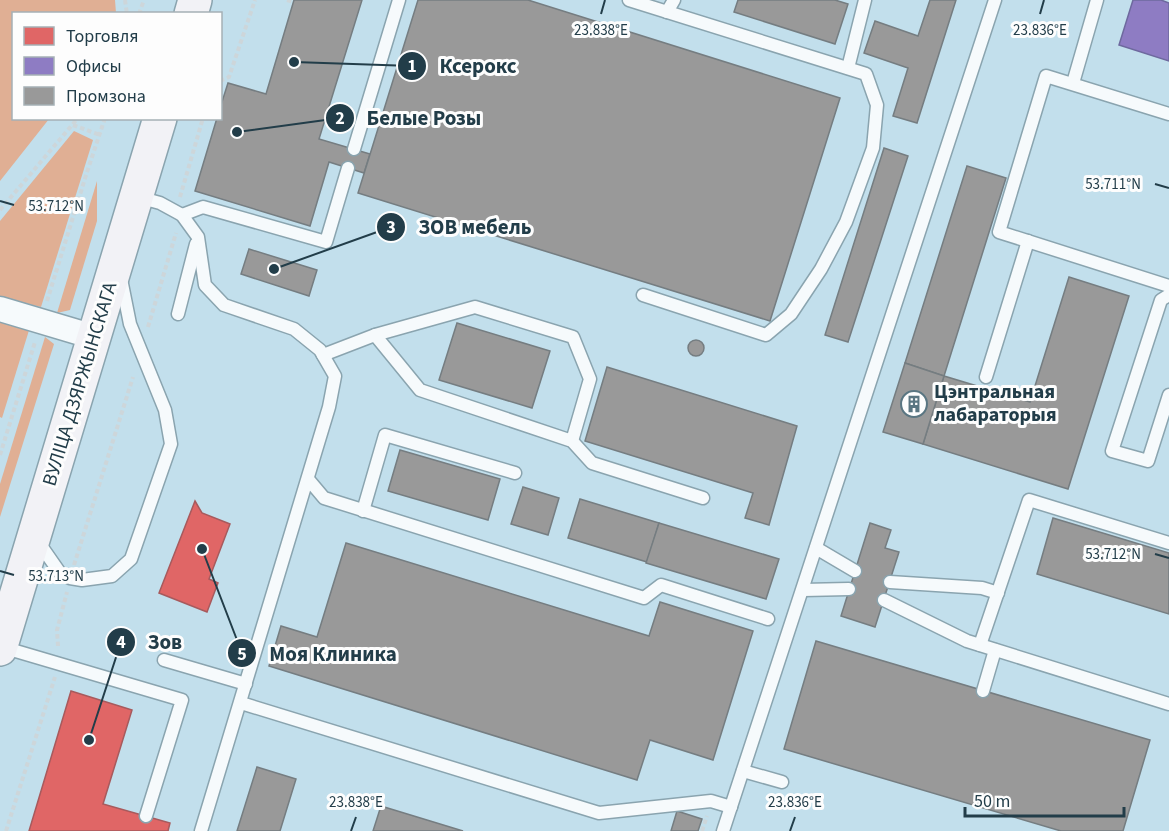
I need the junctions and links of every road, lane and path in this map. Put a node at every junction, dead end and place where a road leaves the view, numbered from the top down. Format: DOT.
graph roads {
  1 [pos="255,0"];
  2 [pos="287,0"];
  3 [pos="399,0"];
  4 [pos="629,0"];
  5 [pos="674,0"];
  6 [pos="866,0"];
  7 [pos="995,0"];
  8 [pos="1097,0"];
  9 [pos="294,2"];
  10 [pos="667,12"];
  11 [pos="848,68"];
  12 [pos="222,80"];
  13 [pos="1072,83"];
  14 [pos="1169,114"];
  15 [pos="77,120"];
  16 [pos="104,120"];
  17 [pos="159,120"];
  18 [pos="73,125"];
  19 [pos="100,135"];
  20 [pos="354,149"];
  21 [pos="348,168"];
  22 [pos="87,172"];
  23 [pos="136,196"];
  24 [pos="0,210"];
  25 [pos="182,215"];
  26 [pos="198,237"];
  27 [pos="1028,241"];
  28 [pos="117,259"];
  29 [pos="1169,286"];
  30 [pos="643,295"];
  31 [pos="1169,295"];
  32 [pos="0,309"];
  33 [pos="178,314"];
  34 [pos="375,336"];
  35 [pos="94,337"];
  36 [pos="142,350"];
  37 [pos="323,355"];
  38 [pos="986,377"];
  39 [pos="1168,399"];
  40 [pos="0,432"];
  41 [pos="6,434"];
  42 [pos="572,441"];
  43 [pos="515,473"];
  44 [pos="308,478"];
  45 [pos="703,498"];
  46 [pos="363,511"];
  47 [pos="35,536"];
  48 [pos="1169,543"];
  49 [pos="816,548"];
  50 [pos="855,571"];
  51 [pos="70,578"];
  52 [pos="890,582"];
  53 [pos="849,589"];
  54 [pos="802,590"];
  55 [pos="998,593"];
  56 [pos="884,600"];
  57 [pos="768,619"];
  58 [pos="980,645"];
  59 [pos="10,650"];
  60 [pos="995,650"];
  61 [pos="164,660"];
  62 [pos="59,663"];
  63 [pos="53,684"];
  64 [pos="246,684"];
  65 [pos="983,691"];
  66 [pos="241,703"];
  67 [pos="1169,704"];
  68 [pos="743,771"];
  69 [pos="782,782"];
  70 [pos="731,807"];
  71 [pos="146,816"];
  72 [pos="6,831"];
  73 [pos="201,831"];
  74 [pos="723,831"];
  1 -- 12 [label="path"];
  2 -- 9 [label="path"];
  3 -- 20 [label="lane"];
  4 -- 10 [label="lane"];
  5 -- 10 [label="lane"];
  6 -- 11 [label="lane"];
  7 -- 49 [label="lane"];
  8 -- 13 [label="lane"];
  10 -- 11 [label="lane"];
  11 -- 30 [label="lane"];
  13 -- 14 [label="lane"];
  13 -- 27 [label="lane"];
  15 -- 18 [label="path"];
  16 -- 19 [label="path"];
  17 -- 23 [label="main road, ВУЛІЦА ДЗЯРЖЫНСКАГА"];
  18 -- 19 [label="path"];
  18 -- 24 [label="path"];
  19 -- 22 [label="path"];
  21 -- 25 [label="lane"];
  23 -- 25 [label="lane"];
  23 -- 28 [label="main road, ВУЛІЦА ДЗЯРЖЫНСКАГА"];
  25 -- 26 [label="lane"];
  26 -- 33 [label="lane"];
  26 -- 37 [label="lane"];
  27 -- 29 [label="lane"];
  27 -- 38 [label="lane"];
  28 -- 35 [label="main road, ВУЛІЦА ДЗЯРЖЫНСКАГА"];
  28 -- 36 [label="lane"];
  31 -- 39 [label="lane"];
  32 -- 35 [label="street"];
  34 -- 37 [label="lane"];
  34 -- 42 [label="lane"];
  34 -- 42 [label="lane"];
  35 -- 47 [label="main road, ВУЛІЦА ДЗЯРЖЫНСКАГА"];
  36 -- 51 [label="path"];
  36 -- 51 [label="lane"];
  37 -- 44 [label="lane"];
  40 -- 41 [label="path"];
  42 -- 45 [label="lane"];
  43 -- 46 [label="lane"];
  44 -- 46 [label="lane"];
  44 -- 64 [label="lane"];
  46 -- 57 [label="lane"];
  47 -- 51 [label="lane"];
  47 -- 59 [label="main road, ВУЛІЦА ДЗЯРЖЫНСКАГА"];
  48 -- 55 [label="lane"];
  49 -- 50 [label="lane"];
  49 -- 54 [label="lane"];
  51 -- 62 [label="path"];
  52 -- 55 [label="lane"];
  53 -- 54 [label="lane"];
  54 -- 68 [label="lane"];
  55 -- 58 [label="lane"];
  56 -- 58 [label="lane"];
  58 -- 60 [label="lane"];
  59 -- 62 [label="lane"];
  60 -- 65 [label="lane"];
  60 -- 67 [label="lane"];
  61 -- 64 [label="lane"];
  62 -- 71 [label="lane"];
  63 -- 72 [label="path"];
  64 -- 66 [label="lane"];
  66 -- 70 [label="lane"];
  66 -- 73 [label="lane"];
  68 -- 69 [label="lane"];
  68 -- 70 [label="lane"];
  70 -- 74 [label="lane"];
}
